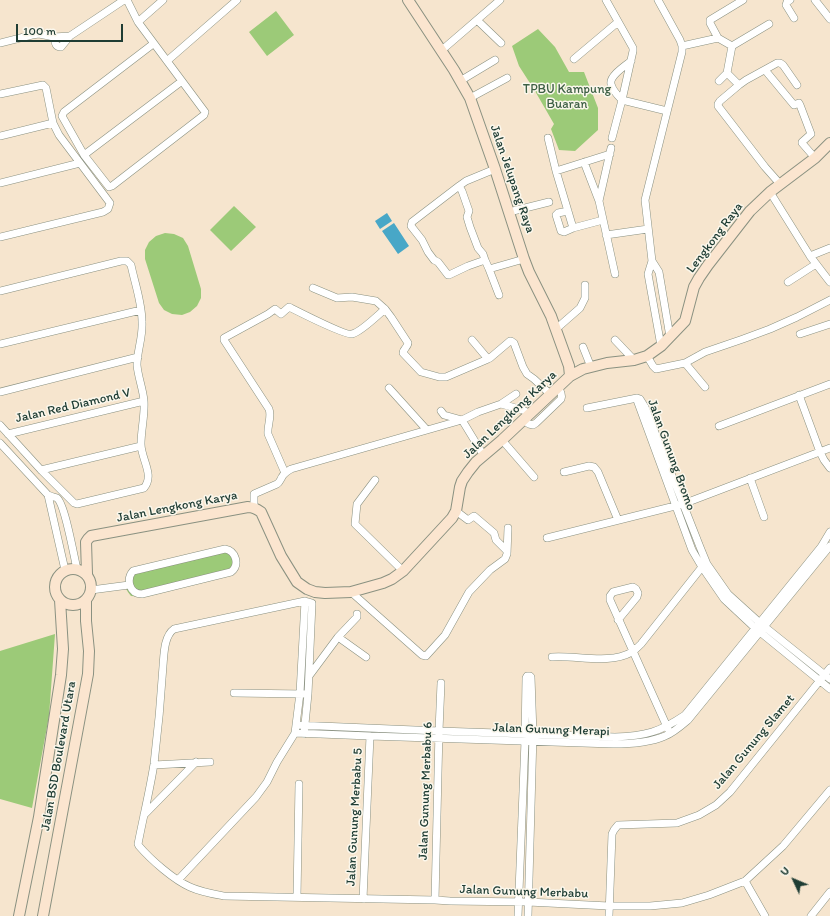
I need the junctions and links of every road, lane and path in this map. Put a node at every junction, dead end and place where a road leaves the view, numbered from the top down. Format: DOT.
graph roads {
  1 [pos="125,0"];
  2 [pos="163,0"];
  3 [pos="237,0"];
  4 [pos="408,0"];
  5 [pos="499,0"];
  6 [pos="606,0"];
  7 [pos="658,0"];
  8 [pos="743,0"];
  9 [pos="790,0"];
  10 [pos="820,1"];
  11 [pos="794,18"];
  12 [pos="830,19"];
  13 [pos="477,20"];
  14 [pos="138,22"];
  15 [pos="618,22"];
  16 [pos="769,24"];
  17 [pos="70,36"];
  18 [pos="54,37"];
  19 [pos="718,38"];
  20 [pos="0,43"];
  21 [pos="501,43"];
  22 [pos="153,44"];
  23 [pos="682,46"];
  24 [pos="732,46"];
  25 [pos="442,50"];
  26 [pos="574,59"];
  27 [pos="495,60"];
  28 [pos="631,61"];
  29 [pos="167,62"];
  30 [pos="765,70"];
  31 [pos="727,73"];
  32 [pos="507,78"];
  33 [pos="182,81"];
  34 [pos="460,81"];
  35 [pos="719,81"];
  36 [pos="739,85"];
  37 [pos="797,85"];
  38 [pos="0,94"];
  39 [pos="470,98"];
  40 [pos="621,98"];
  41 [pos="668,109"];
  42 [pos="54,123"];
  43 [pos="0,136"];
  44 [pos="548,138"];
  45 [pos="612,138"];
  46 [pos="830,143"];
  47 [pos="84,155"];
  48 [pos="815,158"];
  49 [pos="584,162"];
  50 [pos="80,163"];
  51 [pos="495,169"];
  52 [pos="556,171"];
  53 [pos="0,183"];
  54 [pos="780,184"];
  55 [pos="459,186"];
  56 [pos="770,192"];
  57 [pos="599,201"];
  58 [pos="549,202"];
  59 [pos="568,211"];
  60 [pos="509,212"];
  61 [pos="603,220"];
  62 [pos="574,228"];
  63 [pos="648,229"];
  64 [pos="606,235"];
  65 [pos="0,237"];
  66 [pos="830,248"];
  67 [pos="810,256"];
  68 [pos="524,259"];
  69 [pos="485,260"];
  70 [pos="652,261"];
  71 [pos="816,264"];
  72 [pos="489,269"];
  73 [pos="615,274"];
  74 [pos="788,282"];
  75 [pos="830,282"];
  76 [pos="585,285"];
  77 [pos="314,288"];
  78 [pos="662,289"];
  79 [pos="651,290"];
  80 [pos="0,292"];
  81 [pos="499,295"];
  82 [pos="830,300"];
  83 [pos="385,309"];
  84 [pos="141,310"];
  85 [pos="830,324"];
  86 [pos="556,329"];
  87 [pos="800,334"];
  88 [pos="670,337"];
  89 [pos="472,340"];
  90 [pos="615,340"];
  91 [pos="0,344"];
  92 [pos="661,346"];
  93 [pos="583,348"];
  94 [pos="647,356"];
  95 [pos="138,357"];
  96 [pos="488,359"];
  97 [pos="634,360"];
  98 [pos="685,363"];
  99 [pos="591,367"];
  100 [pos="570,376"];
  101 [pos="830,384"];
  102 [pos="705,387"];
  103 [pos="389,388"];
  104 [pos="554,391"];
  105 [pos="0,392"];
  106 [pos="516,394"];
  107 [pos="798,395"];
  108 [pos="144,401"];
  109 [pos="500,404"];
  110 [pos="587,408"];
  111 [pos="441,411"];
  112 [pos="527,417"];
  113 [pos="462,420"];
  114 [pos="0,425"];
  115 [pos="719,426"];
  116 [pos="426,430"];
  117 [pos="8,434"];
  118 [pos="502,440"];
  119 [pos="0,443"];
  120 [pos="141,446"];
  121 [pos="830,448"];
  122 [pos="820,452"];
  123 [pos="484,456"];
  124 [pos="830,468"];
  125 [pos="40,470"];
  126 [pos="564,472"];
  127 [pos="285,473"];
  128 [pos="534,477"];
  129 [pos="750,478"];
  130 [pos="375,480"];
  131 [pos="48,495"];
  132 [pos="680,505"];
  133 [pos="254,507"];
  134 [pos="456,511"];
  135 [pos="764,517"];
  136 [pos="618,520"];
  137 [pos="508,528"];
  138 [pos="68,530"];
  139 [pos="56,532"];
  140 [pos="830,532"];
  141 [pos="546,538"];
  142 [pos="830,546"];
  143 [pos="507,551"];
  144 [pos="704,566"];
  145 [pos="77,569"];
  146 [pos="65,570"];
  147 [pos="403,571"];
  148 [pos="87,574"];
  149 [pos="129,585"];
  150 [pos="91,590"];
  151 [pos="351,592"];
  152 [pos="60,600"];
  153 [pos="86,600"];
  154 [pos="309,602"];
  155 [pos="357,614"];
  156 [pos="618,620"];
  157 [pos="760,628"];
  158 [pos="338,637"];
  159 [pos="632,652"];
  160 [pos="366,657"];
  161 [pos="552,657"];
  162 [pos="830,668"];
  163 [pos="308,676"];
  164 [pos="827,677"];
  165 [pos="820,681"];
  166 [pos="441,683"];
  167 [pos="830,689"];
  168 [pos="234,693"];
  169 [pos="300,693"];
  170 [pos="308,694"];
  171 [pos="296,724"];
  172 [pos="305,726"];
  173 [pos="668,730"];
  174 [pos="295,733"];
  175 [pos="304,734"];
  176 [pos="439,735"];
  177 [pos="370,736"];
  178 [pos="525,738"];
  179 [pos="532,738"];
  180 [pos="196,762"];
  181 [pos="210,762"];
  182 [pos="154,765"];
  183 [pos="299,784"];
  184 [pos="830,790"];
  185 [pos="144,815"];
  186 [pos="178,880"];
  187 [pos="745,881"];
  188 [pos="830,892"];
  189 [pos="297,898"];
  190 [pos="363,899"];
  191 [pos="435,900"];
  192 [pos="518,902"];
  193 [pos="528,902"];
  194 [pos="609,906"];
  195 [pos="19,916"];
  196 [pos="43,916"];
  197 [pos="518,916"];
  198 [pos="528,916"];
  199 [pos="609,916"];
  200 [pos="765,916"];
  201 [pos="811,916"];
  1 -- 14 [label="street"];
  1 -- 17 [label="street"];
  2 -- 14 [label="street"];
  3 -- 29 [label="street"];
  4 -- 25 [label="street, Jalan Jelupang Raya"];
  5 -- 13 [label="street"];
  6 -- 15 [label="street"];
  7 -- 23 [label="street"];
  8 -- 19 [label="street"];
  9 -- 11 [label="street"];
  10 -- 12 [label="street"];
  13 -- 21 [label="street"];
  13 -- 25 [label="street"];
  14 -- 22 [label="street"];
  15 -- 26 [label="street"];
  15 -- 28 [label="street"];
  16 -- 24 [label="street"];
  17 -- 18 [label="street"];
  17 -- 18 [label="street"];
  18 -- 20 [label="street"];
  19 -- 23 [label="street"];
  19 -- 24 [label="street"];
  22 -- 29 [label="street"];
  22 -- 47 [label="street"];
  23 -- 41 [label="street"];
  24 -- 31 [label="street"];
  25 -- 34 [label="street, Jalan Jelupang Raya"];
  27 -- 34 [label="street"];
  28 -- 40 [label="street"];
  28 -- 40 [label="street"];
  29 -- 33 [label="street"];
  30 -- 36 [label="street"];
  30 -- 37 [label="street"];
  30 -- 48 [label="street"];
  31 -- 35 [label="street"];
  31 -- 36 [label="street"];
  32 -- 39 [label="street"];
  33 -- 47 [label="street"];
  33 -- 47 [label="street"];
  34 -- 39 [label="street, Jalan Jelupang Raya"];
  36 -- 54 [label="street"];
  38 -- 42 [label="street"];
  39 -- 51 [label="street, Jalan Jelupang Raya"];
  40 -- 41 [label="street"];
  40 -- 45 [label="street"];
  41 -- 63 [label="street"];
  42 -- 43 [label="street"];
  42 -- 50 [label="street"];
  44 -- 52 [label="street"];
  46 -- 48 [label="street, Lengkong Raya"];
  48 -- 54 [label="street, Lengkong Raya"];
  49 -- 52 [label="street"];
  49 -- 57 [label="street"];
  49 -- 57 [label="street"];
  50 -- 53 [label="street"];
  50 -- 65 [label="street"];
  51 -- 55 [label="street"];
  51 -- 60 [label="street, Jalan Jelupang Raya"];
  52 -- 59 [label="street"];
  54 -- 56 [label="street, Lengkong Raya"];
  55 -- 69 [label="street"];
  55 -- 69 [label="street"];
  56 -- 67 [label="street"];
  56 -- 88 [label="street, Lengkong Raya"];
  57 -- 61 [label="street"];
  58 -- 60 [label="street"];
  59 -- 62 [label="street"];
  59 -- 62 [label="street"];
  60 -- 68 [label="street, Jalan Jelupang Raya"];
  61 -- 62 [label="street"];
  61 -- 64 [label="street"];
  63 -- 64 [label="street"];
  63 -- 70 [label="street"];
  64 -- 73 [label="street"];
  66 -- 67 [label="street"];
  67 -- 71 [label="street"];
  68 -- 72 [label="street"];
  68 -- 86 [label="street, Jalan Jelupang Raya"];
  69 -- 72 [label="street"];
  70 -- 78 [label="street"];
  70 -- 79 [label="street"];
  71 -- 74 [label="street"];
  71 -- 75 [label="street"];
  72 -- 81 [label="street"];
  76 -- 86 [label="street"];
  77 -- 83 [label="street"];
  78 -- 79 [label="street"];
  78 -- 88 [label="street"];
  79 -- 92 [label="street"];
  80 -- 84 [label="street"];
  82 -- 98 [label="street"];
  83 -- 96 [label="street"];
  83 -- 127 [label="street"];
  84 -- 91 [label="street"];
  84 -- 95 [label="street"];
  85 -- 87 [label="street"];
  86 -- 100 [label="street, Jalan Jelupang Raya"];
  88 -- 92 [label="street, Lengkong Raya"];
  89 -- 96 [label="street"];
  90 -- 97 [label="street"];
  92 -- 94 [label="street, Lengkong Raya"];
  93 -- 99 [label="street"];
  94 -- 97 [label="street, Lengkong Raya"];
  94 -- 98 [label="street"];
  95 -- 105 [label="street"];
  95 -- 108 [label="street"];
  96 -- 104 [label="street"];
  97 -- 99 [label="street, Lengkong Raya"];
  98 -- 102 [label="street"];
  99 -- 100 [label="street, Lengkong Raya"];
  100 -- 104 [label="street, Jalan Lengkong Karya"];
  101 -- 107 [label="street"];
  103 -- 116 [label="street"];
  104 -- 112 [label="street, Jalan Lengkong Karya"];
  106 -- 109 [label="street"];
  107 -- 115 [label="street"];
  107 -- 122 [label="street"];
  108 -- 117 [label="street, Jalan Red Diamond V"];
  108 -- 120 [label="street"];
  109 -- 112 [label="street"];
  109 -- 113 [label="street"];
  110 -- 132 [label="street, Jalan Gunung Bromo"];
  111 -- 113 [label="street"];
  112 -- 118 [label="street, Jalan Lengkong Karya"];
  113 -- 116 [label="street"];
  113 -- 123 [label="street"];
  114 -- 117 [label="street"];
  116 -- 127 [label="street"];
  117 -- 125 [label="street"];
  118 -- 123 [label="street, Jalan Lengkong Karya"];
  118 -- 128 [label="street"];
  119 -- 131 [label="street"];
  120 -- 125 [label="street"];
  120 -- 125 [label="street"];
  121 -- 122 [label="street"];
  122 -- 124 [label="street"];
  122 -- 129 [label="street"];
  123 -- 134 [label="street, Jalan Lengkong Karya"];
  126 -- 136 [label="street"];
  127 -- 133 [label="street"];
  129 -- 132 [label="street"];
  129 -- 135 [label="street"];
  130 -- 147 [label="street"];
  131 -- 138 [label="street"];
  131 -- 139 [label="street"];
  132 -- 136 [label="street"];
  132 -- 144 [label="street, Jalan Gunung Bromo"];
  133 -- 148 [label="street, Jalan Lengkong Karya"];
  133 -- 151 [label="street, Jalan Lengkong Karya"];
  134 -- 143 [label="street"];
  134 -- 147 [label="street, Jalan Lengkong Karya"];
  136 -- 141 [label="street"];
  137 -- 143 [label="street"];
  138 -- 139 [label="street"];
  138 -- 145 [label="street"];
  139 -- 146 [label="street"];
  140 -- 157 [label="street"];
  142 -- 157 [label="street"];
  143 -- 151 [label="street"];
  144 -- 157 [label="street, Jalan Gunung Bromo"];
  144 -- 159 [label="street"];
  145 -- 146 [label="street"];
  145 -- 148 [label="street"];
  146 -- 152 [label="street"];
  147 -- 151 [label="street, Jalan Lengkong Karya"];
  148 -- 150 [label="street"];
  149 -- 149 [label="street"];
  149 -- 150 [label="street"];
  150 -- 153 [label="street"];
  152 -- 153 [label="street"];
  152 -- 195 [label="street, Jalan BSD Boulevard Utara"];
  153 -- 196 [label="street, Jalan BSD Boulevard Utara"];
  154 -- 163 [label="street"];
  154 -- 169 [label="street"];
  154 -- 182 [label="street"];
  155 -- 158 [label="street"];
  156 -- 156 [label="street"];
  156 -- 159 [label="street"];
  157 -- 164 [label="street, Jalan Gunung Bromo"];
  157 -- 165 [label="street, Jalan Gunung Bromo"];
  157 -- 173 [label="street, Jalan Gunung Merapi"];
  158 -- 160 [label="street"];
  158 -- 163 [label="street"];
  159 -- 161 [label="street"];
  159 -- 173 [label="street"];
  162 -- 164 [label="street"];
  163 -- 170 [label="street"];
  164 -- 165 [label="street"];
  165 -- 167 [label="street, Jalan Gunung Bromo"];
  165 -- 194 [label="street, Jalan Gunung Slamet"];
  166 -- 176 [label="street, Jalan Gunung Merbabu 6"];
  168 -- 169 [label="street"];
  169 -- 170 [label="street"];
  169 -- 171 [label="street"];
  170 -- 172 [label="street"];
  171 -- 172 [label="street, Jalan Gunung Merapi"];
  171 -- 174 [label="street"];
  172 -- 175 [label="street"];
  172 -- 176 [label="street, Jalan Gunung Merapi"];
  173 -- 179 [label="street, Jalan Gunung Merapi"];
  174 -- 175 [label="street, Jalan Gunung Merapi"];
  174 -- 186 [label="street"];
  175 -- 177 [label="street, Jalan Gunung Merapi"];
  176 -- 177 [label="street, Jalan Gunung Merapi"];
  176 -- 178 [label="street, Jalan Gunung Merapi"];
  176 -- 191 [label="street, Jalan Gunung Merbabu 6"];
  177 -- 190 [label="street, Jalan Gunung Merbabu 5"];
  178 -- 179 [label="street, Jalan Gunung Merapi"];
  178 -- 179 [label="street"];
  178 -- 192 [label="street"];
  179 -- 193 [label="street"];
  180 -- 181 [label="street"];
  180 -- 182 [label="street"];
  180 -- 185 [label="street"];
  182 -- 185 [label="street"];
  183 -- 189 [label="street"];
  184 -- 187 [label="street, Jalan Gunung Merbabu"];
  185 -- 186 [label="street, Jalan Gunung Merbabu"];
  186 -- 189 [label="street, Jalan Gunung Merbabu"];
  187 -- 194 [label="street, Jalan Gunung Merbabu"];
  187 -- 200 [label="street"];
  188 -- 201 [label="street"];
  189 -- 190 [label="street, Jalan Gunung Merbabu"];
  190 -- 191 [label="street, Jalan Gunung Merbabu"];
  191 -- 192 [label="street, Jalan Gunung Merbabu"];
  192 -- 193 [label="street, Jalan Gunung Merbabu"];
  192 -- 197 [label="street"];
  193 -- 194 [label="street, Jalan Gunung Merbabu"];
  193 -- 198 [label="street"];
  194 -- 199 [label="street"];
}
